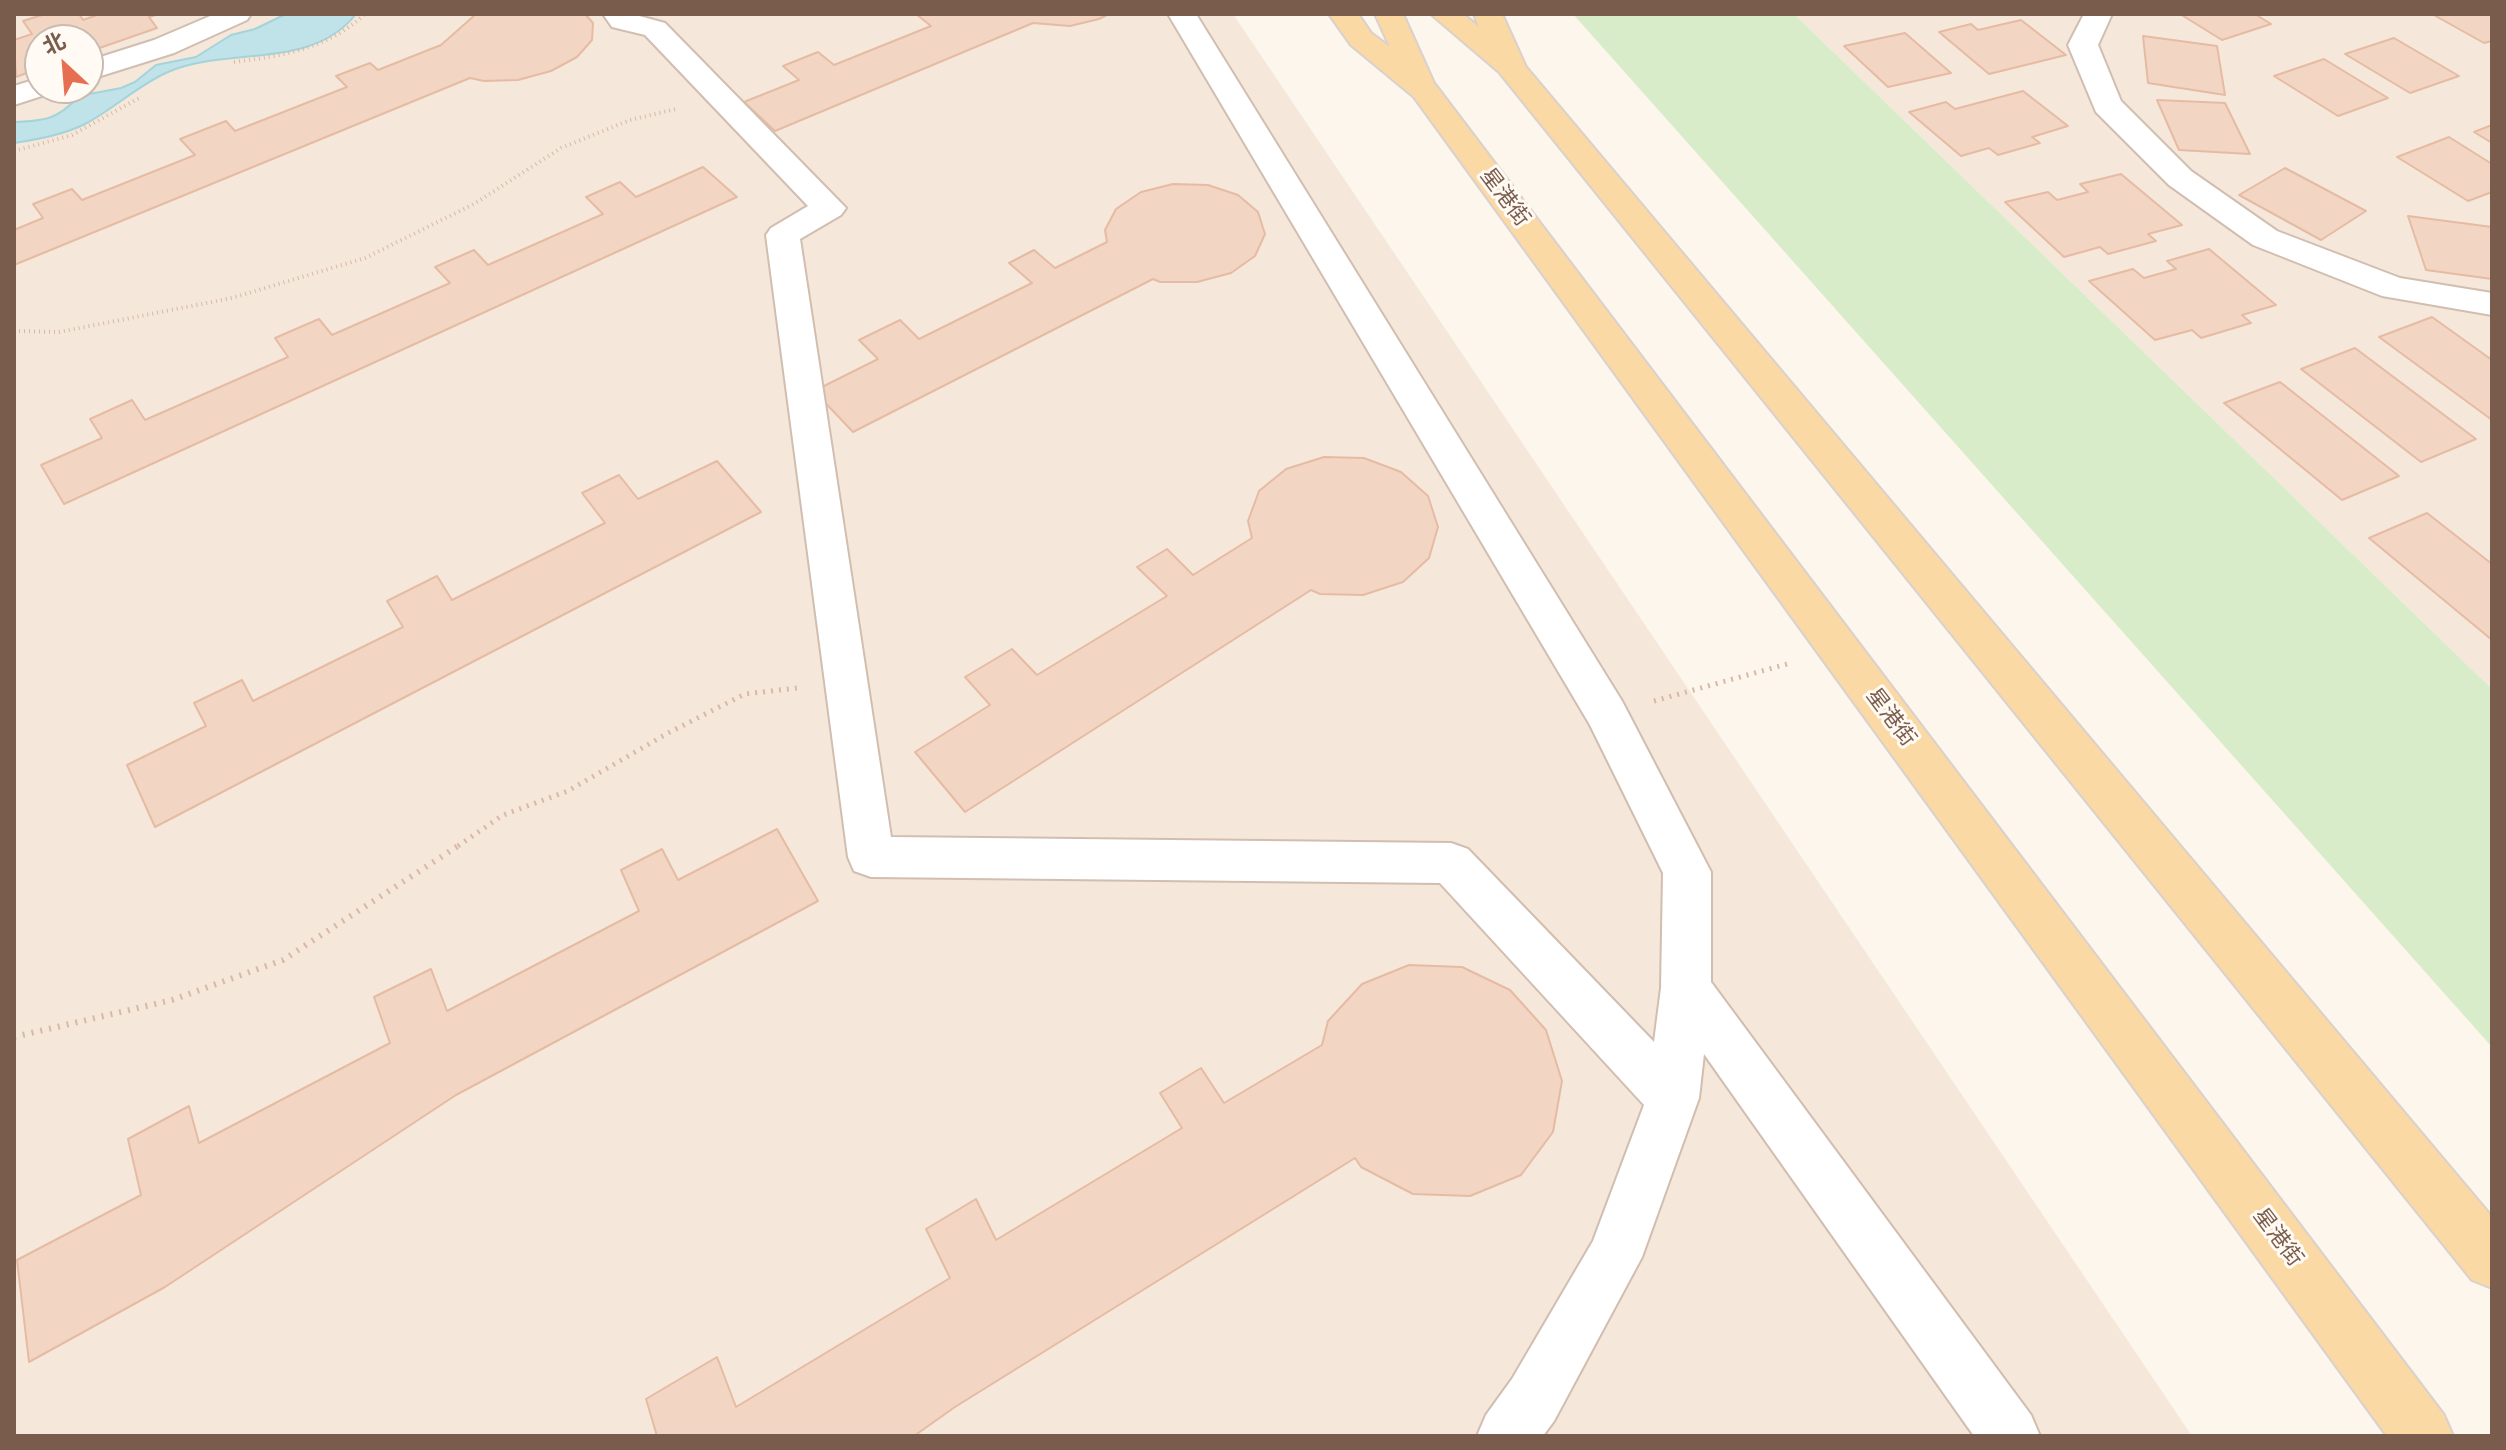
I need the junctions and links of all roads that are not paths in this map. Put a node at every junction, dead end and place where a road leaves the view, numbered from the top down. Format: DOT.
graph roads {
  1 [pos="237,14"];
  2 [pos="617,14"];
  3 [pos="1182,14"];
  4 [pos="1343,14"];
  5 [pos="1389,14"];
  6 [pos="1445,14"];
  7 [pos="1488,14"];
  8 [pos="2098,14"];
  9 [pos="104,66"];
  10 [pos="1512,69"];
  11 [pos="1425,91"];
  12 [pos="2492,304"];
  13 [pos="1686,988"];
  14 [pos="1673,1098"];
  15 [pos="2492,1260"];
  16 [pos="1507,1436"];
  17 [pos="2010,1436"];
  18 [pos="2423,1436"];
  1 -- 9 [label="street"];
  2 -- 14 [label="street"];
  3 -- 13 [label="street"];
  4 -- 11 [label="main road, 星港街"];
  5 -- 11 [label="main road"];
  6 -- 10 [label="main road"];
  7 -- 10 [label="main road"];
  8 -- 12 [label="street"];
  10 -- 15 [label="main road"];
  11 -- 18 [label="main road, 星港街"];
  13 -- 14 [label="street"];
  13 -- 17 [label="street"];
  14 -- 16 [label="street"];
}
